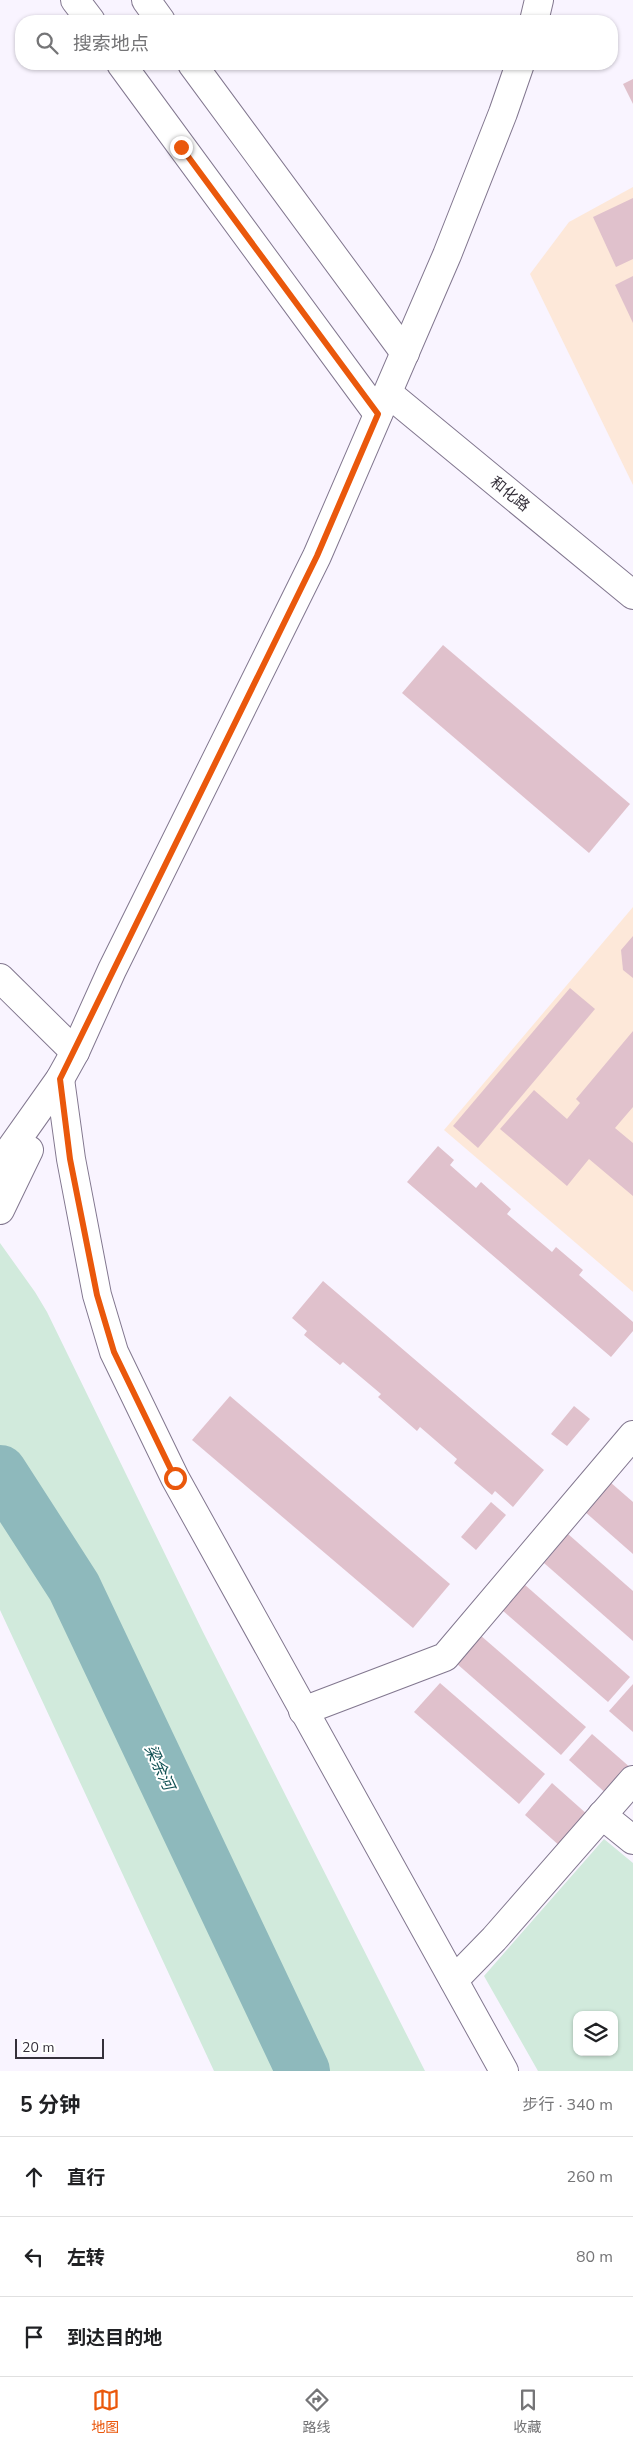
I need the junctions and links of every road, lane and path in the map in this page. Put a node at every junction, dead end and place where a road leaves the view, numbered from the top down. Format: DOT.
graph roads {
  1 [pos="75,0"];
  2 [pos="146,0"];
  3 [pos="539,0"];
  4 [pos="86,15"];
  5 [pos="157,15"];
  6 [pos="535,15"];
  7 [pos="126,70"];
  8 [pos="196,70"];
  9 [pos="518,70"];
  10 [pos="405,353"];
  11 [pos="383,404"];
  12 [pos="633,595"];
  13 [pos="0,978"];
  14 [pos="74,1052"];
  15 [pos="60,1079"];
  16 [pos="8,1168"];
  17 [pos="0,1210"];
  18 [pos="633,1435"];
  19 [pos="303,1711"];
  20 [pos="633,1780"];
  21 [pos="602,1815"];
  22 [pos="633,1840"];
  23 [pos="454,1980"];
  24 [pos="504,2071"];
  1 -- 4 [label="main road"];
  2 -- 5 [label="main road"];
  3 -- 6 [label="main road"];
  7 -- 11 [label="main road, 和化路"];
  8 -- 10 [label="main road"];
  9 -- 10 [label="main road"];
  10 -- 11 [label="main road"];
  11 -- 12 [label="main road, 和化路"];
  11 -- 14 [label="main road"];
  13 -- 14 [label="main road"];
  14 -- 15 [label="main road"];
  15 -- 16 [label="main road"];
  15 -- 19 [label="main road"];
  16 -- 17 [label="main road"];
  18 -- 19 [label="main road"];
  19 -- 23 [label="main road"];
  20 -- 21 [label="main road"];
  21 -- 22 [label="main road"];
  21 -- 23 [label="main road"];
  23 -- 24 [label="main road"];
}
